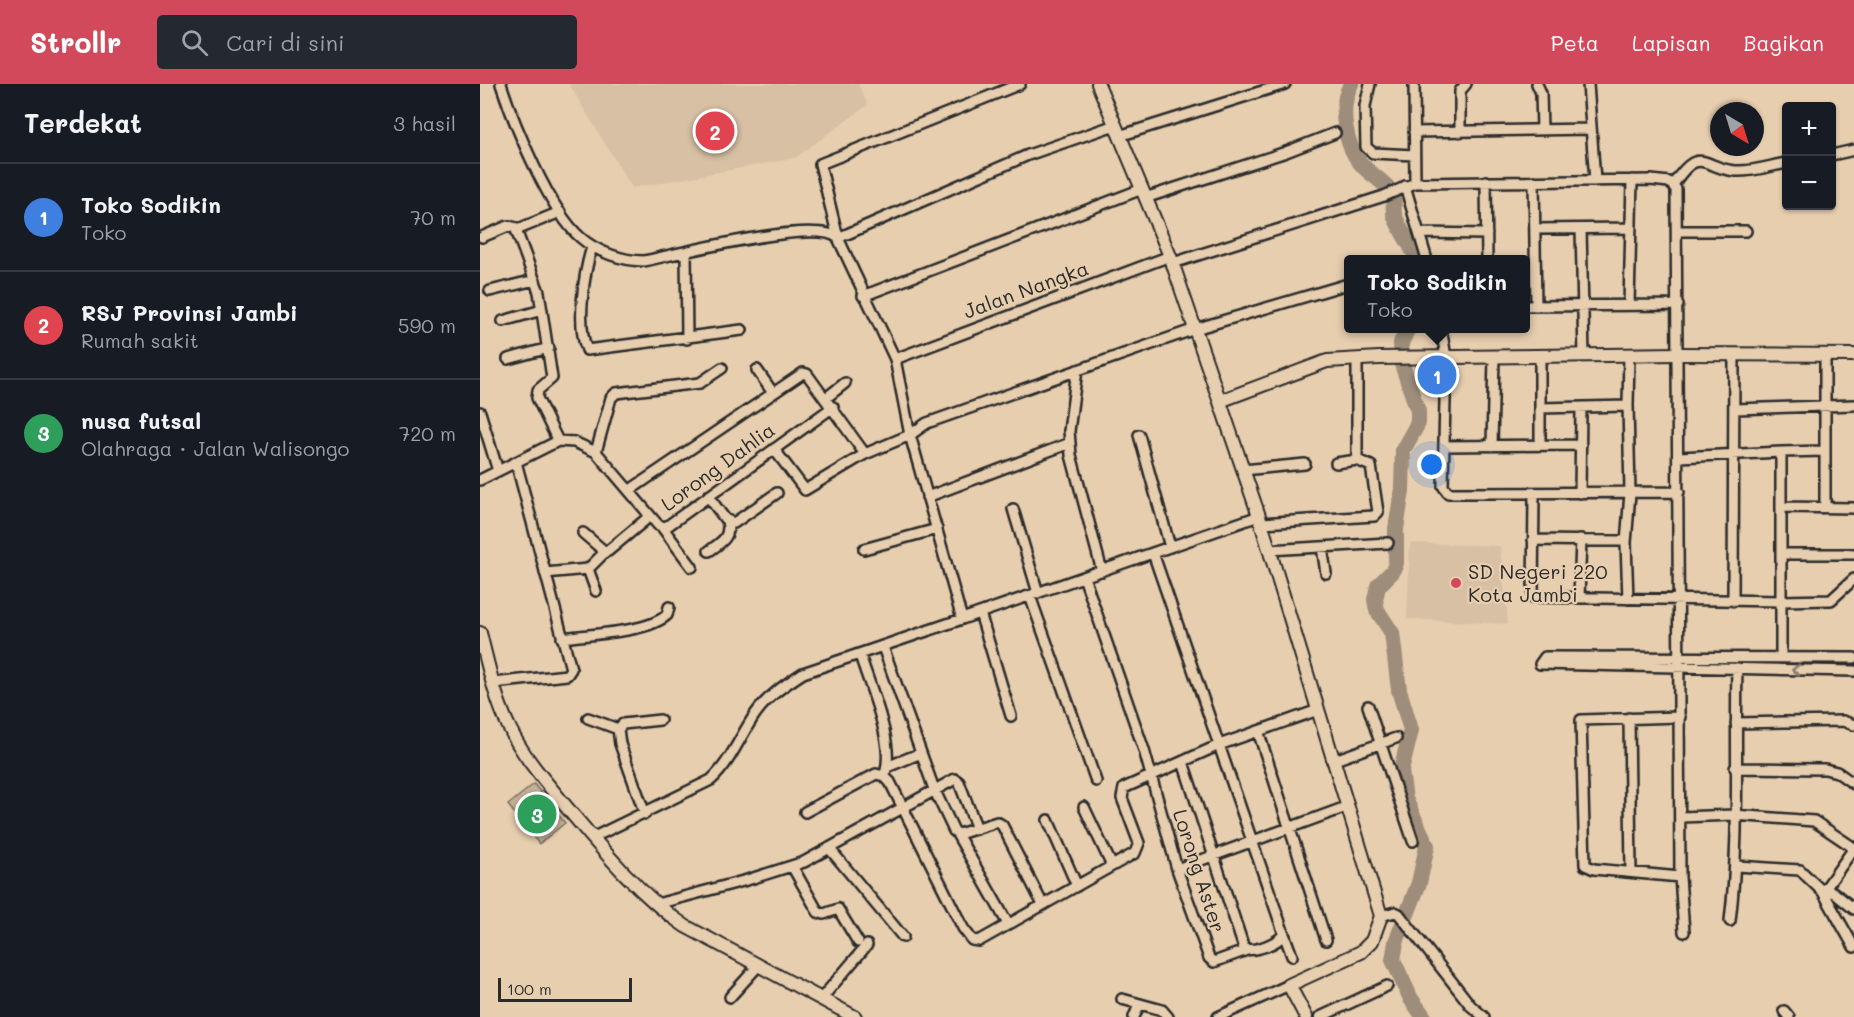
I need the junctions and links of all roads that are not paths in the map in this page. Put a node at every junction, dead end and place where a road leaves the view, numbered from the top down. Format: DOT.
graph roads {
  1 [pos="501,84"];
  2 [pos="1020,84"];
  3 [pos="1098,84"];
  4 [pos="1286,84"];
  5 [pos="1370,84"];
  6 [pos="1414,84"];
  7 [pos="1466,84"];
  8 [pos="1534,84"];
  9 [pos="1588,84"];
  10 [pos="1591,129"];
  11 [pos="1542,130"];
  12 [pos="1117,131"];
  13 [pos="1414,132"];
  14 [pos="1460,132"];
  15 [pos="1335,133"];
  16 [pos="1854,150"];
  17 [pos="1836,154"];
  18 [pos="1414,155"];
  19 [pos="1782,164"];
  20 [pos="1632,180"];
  21 [pos="1534,181"];
  22 [pos="1595,181"];
  23 [pos="1486,182"];
  24 [pos="1410,184"];
  25 [pos="1673,185"];
  26 [pos="1143,193"];
  27 [pos="560,212"];
  28 [pos="517,228"];
  29 [pos="1631,228"];
  30 [pos="1535,229"];
  31 [pos="1581,229"];
  32 [pos="1677,231"];
  33 [pos="1746,231"];
  34 [pos="1419,233"];
  35 [pos="1487,234"];
  36 [pos="482,237"];
  37 [pos="838,238"];
  38 [pos="592,247"];
  39 [pos="686,252"];
  40 [pos="1426,255"];
  41 [pos="1487,255"];
  42 [pos="1171,260"];
  43 [pos="535,280"];
  44 [pos="1344,285"];
  45 [pos="490,291"];
  46 [pos="863,296"];
  47 [pos="1581,305"];
  48 [pos="1629,305"];
  49 [pos="1678,305"];
  50 [pos="1530,306"];
  51 [pos="1536,306"];
  52 [pos="542,310"];
  53 [pos="503,321"];
  54 [pos="1195,328"];
  55 [pos="742,330"];
  56 [pos="1442,333"];
  57 [pos="687,339"];
  58 [pos="549,348"];
  59 [pos="1678,354"];
  60 [pos="1584,355"];
  61 [pos="1629,355"];
  62 [pos="1734,355"];
  63 [pos="1825,355"];
  64 [pos="1854,355"];
  65 [pos="1494,356"];
  66 [pos="1540,356"];
  67 [pos="1446,357"];
  68 [pos="508,359"];
  69 [pos="895,359"];
  70 [pos="1357,359"];
  71 [pos="722,368"];
  72 [pos="757,370"];
  73 [pos="1077,370"];
  74 [pos="845,383"];
  75 [pos="773,393"];
  76 [pos="826,398"];
  77 [pos="1220,402"];
  78 [pos="1826,405"];
  79 [pos="1854,405"];
  80 [pos="1628,406"];
  81 [pos="833,407"];
  82 [pos="1540,408"];
  83 [pos="1581,408"];
  84 [pos="1735,409"];
  85 [pos="480,412"];
  86 [pos="910,435"];
  87 [pos="1139,435"];
  88 [pos="558,441"];
  89 [pos="1070,443"];
  90 [pos="1540,445"];
  91 [pos="1581,445"];
  92 [pos="1444,446"];
  93 [pos="1492,446"];
  94 [pos="774,448"];
  95 [pos="1825,451"];
  96 [pos="596,452"];
  97 [pos="1781,452"];
  98 [pos="865,454"];
  99 [pos="1734,454"];
  100 [pos="1679,457"];
  101 [pos="1357,460"];
  102 [pos="516,462"];
  103 [pos="1336,463"];
  104 [pos="1305,464"];
  105 [pos="1243,470"];
  106 [pos="498,471"];
  107 [pos="480,480"];
  108 [pos="630,490"];
  109 [pos="1630,492"];
  110 [pos="1679,492"];
  111 [pos="777,493"];
  112 [pos="1534,493"];
  113 [pos="1580,493"];
  114 [pos="708,496"];
  115 [pos="927,497"];
  116 [pos="1781,507"];
  117 [pos="1825,507"];
  118 [pos="1854,508"];
  119 [pos="1013,509"];
  120 [pos="650,516"];
  121 [pos="1260,520"];
  122 [pos="727,521"];
  123 [pos="662,527"];
  124 [pos="937,530"];
  125 [pos="583,533"];
  126 [pos="1581,539"];
  127 [pos="1533,540"];
  128 [pos="1388,543"];
  129 [pos="1626,543"];
  130 [pos="1170,547"];
  131 [pos="1322,547"];
  132 [pos="864,549"];
  133 [pos="1269,550"];
  134 [pos="606,551"];
  135 [pos="709,551"];
  136 [pos="1153,553"];
  137 [pos="1781,554"];
  138 [pos="1854,554"];
  139 [pos="692,567"];
  140 [pos="588,569"];
  141 [pos="1102,571"];
  142 [pos="545,573"];
  143 [pos="1326,573"];
  144 [pos="1084,577"];
  145 [pos="1854,579"];
  146 [pos="596,591"];
  147 [pos="1034,595"];
  148 [pos="1579,598"];
  149 [pos="1628,599"];
  150 [pos="1680,600"];
  151 [pos="1733,601"];
  152 [pos="1781,601"];
  153 [pos="669,607"];
  154 [pos="980,613"];
  155 [pos="962,619"];
  156 [pos="480,633"];
  157 [pos="562,638"];
  158 [pos="883,647"];
  159 [pos="860,654"];
  160 [pos="1720,657"];
  161 [pos="1781,657"];
  162 [pos="1854,658"];
  163 [pos="1680,662"];
  164 [pos="1721,668"];
  165 [pos="1737,669"];
  166 [pos="1854,671"];
  167 [pos="493,683"];
  168 [pos="1368,706"];
  169 [pos="1318,710"];
  170 [pos="1011,716"];
  171 [pos="1680,717"];
  172 [pos="588,718"];
  173 [pos="1629,718"];
  174 [pos="660,720"];
  175 [pos="1736,723"];
  176 [pos="1854,725"];
  177 [pos="618,729"];
  178 [pos="1258,731"];
  179 [pos="1396,738"];
  180 [pos="1380,744"];
  181 [pos="1219,745"];
  182 [pos="921,753"];
  183 [pos="1332,761"];
  184 [pos="1183,762"];
  185 [pos="1735,768"];
  186 [pos="886,772"];
  187 [pos="1151,776"];
  188 [pos="1096,781"];
  189 [pos="1854,784"];
  190 [pos="934,789"];
  191 [pos="902,807"];
  192 [pos="1084,807"];
  193 [pos="1346,807"];
  194 [pos="805,812"];
  195 [pos="645,814"];
  196 [pos="1734,815"];
  197 [pos="1681,817"];
  198 [pos="1048,820"];
  199 [pos="1289,827"];
  200 [pos="977,829"];
  201 [pos="957,834"];
  202 [pos="592,838"];
  203 [pos="1413,840"];
  204 [pos="1252,842"];
  205 [pos="829,848"];
  206 [pos="1854,848"];
  207 [pos="1215,856"];
  208 [pos="792,866"];
  209 [pos="1112,866"];
  210 [pos="1737,866"];
  211 [pos="1177,869"];
  212 [pos="1631,872"];
  213 [pos="1680,877"];
  214 [pos="1077,886"];
  215 [pos="1823,892"];
  216 [pos="657,904"];
  217 [pos="1043,905"];
  218 [pos="1854,909"];
  219 [pos="1381,916"];
  220 [pos="1730,921"];
  221 [pos="1008,924"];
  222 [pos="1684,932"];
  223 [pos="1284,934"];
  224 [pos="903,937"];
  225 [pos="1326,940"];
  226 [pos="1854,946"];
  227 [pos="1247,950"];
  228 [pos="1292,956"];
  229 [pos="758,966"];
  230 [pos="1289,985"];
  231 [pos="1387,986"];
  232 [pos="730,997"];
  233 [pos="821,999"];
  234 [pos="1122,999"];
  235 [pos="1139,1005"];
  236 [pos="855,1017"];
  237 [pos="1134,1017"];
  238 [pos="1168,1017"];
  239 [pos="1220,1017"];
  240 [pos="1306,1017"];
  241 [pos="1320,1017"];
  242 [pos="1484,1017"];
  1 -- 27 [label="street"];
  2 -- 37 [label="street"];
  3 -- 12 [label="street"];
  4 -- 12 [label="street"];
  5 -- 18 [label="street"];
  6 -- 13 [label="street"];
  7 -- 14 [label="street"];
  8 -- 11 [label="street"];
  9 -- 10 [label="street"];
  10 -- 11 [label="street"];
  10 -- 22 [label="street"];
  11 -- 14 [label="street"];
  12 -- 26 [label="street"];
  12 -- 37 [label="street"];
  13 -- 14 [label="street"];
  13 -- 18 [label="street"];
  15 -- 26 [label="street"];
  16 -- 17 [label="street"];
  18 -- 24 [label="street"];
  19 -- 25 [label="street"];
  20 -- 22 [label="street"];
  20 -- 25 [label="street"];
  20 -- 29 [label="street"];
  21 -- 22 [label="street"];
  21 -- 23 [label="street"];
  21 -- 30 [label="street"];
  23 -- 24 [label="street"];
  23 -- 35 [label="street"];
  24 -- 34 [label="street"];
  24 -- 42 [label="street, Jalan Nangka"];
  25 -- 32 [label="street"];
  26 -- 42 [label="street"];
  26 -- 46 [label="street"];
  27 -- 28 [label="street"];
  27 -- 38 [label="street"];
  28 -- 36 [label="street"];
  28 -- 43 [label="street"];
  29 -- 31 [label="street"];
  29 -- 48 [label="street"];
  30 -- 31 [label="street"];
  30 -- 51 [label="street"];
  31 -- 47 [label="street"];
  32 -- 33 [label="street"];
  32 -- 49 [label="street"];
  34 -- 35 [label="street"];
  34 -- 40 [label="street"];
  35 -- 41 [label="street"];
  37 -- 39 [label="street"];
  37 -- 46 [label="street"];
  38 -- 39 [label="street"];
  38 -- 57 [label="street"];
  39 -- 57 [label="street"];
  42 -- 54 [label="street"];
  42 -- 69 [label="street, Jalan Nangka"];
  43 -- 45 [label="street"];
  43 -- 52 [label="street"];
  44 -- 54 [label="street"];
  46 -- 69 [label="street"];
  47 -- 48 [label="street"];
  47 -- 51 [label="street"];
  47 -- 60 [label="street"];
  48 -- 49 [label="street"];
  49 -- 59 [label="street"];
  50 -- 51 [label="street"];
  52 -- 53 [label="street"];
  52 -- 58 [label="street"];
  54 -- 73 [label="street"];
  54 -- 77 [label="street"];
  55 -- 57 [label="street"];
  56 -- 67 [label="street"];
  58 -- 68 [label="street"];
  58 -- 88 [label="street"];
  59 -- 61 [label="street"];
  59 -- 62 [label="street"];
  59 -- 100 [label="street"];
  60 -- 61 [label="street"];
  60 -- 66 [label="street"];
  61 -- 80 [label="street"];
  62 -- 63 [label="street"];
  62 -- 84 [label="street"];
  63 -- 64 [label="street"];
  63 -- 78 [label="street"];
  65 -- 66 [label="street"];
  65 -- 67 [label="street"];
  65 -- 93 [label="street"];
  66 -- 82 [label="street"];
  67 -- 70 [label="street"];
  67 -- 92 [label="street"];
  69 -- 86 [label="street"];
  70 -- 77 [label="street"];
  70 -- 101 [label="street"];
  71 -- 96 [label="street"];
  72 -- 75 [label="street"];
  73 -- 86 [label="street"];
  73 -- 89 [label="street"];
  74 -- 76 [label="street"];
  75 -- 76 [label="street"];
  75 -- 108 [label="street"];
  76 -- 81 [label="street"];
  77 -- 105 [label="street"];
  78 -- 79 [label="street"];
  78 -- 84 [label="street"];
  78 -- 95 [label="street"];
  80 -- 83 [label="street"];
  80 -- 109 [label="street"];
  81 -- 94 [label="street, Lorong Dahlia"];
  81 -- 98 [label="street"];
  82 -- 83 [label="street"];
  82 -- 90 [label="street"];
  83 -- 91 [label="street"];
  84 -- 99 [label="street"];
  85 -- 106 [label="street"];
  86 -- 98 [label="street"];
  86 -- 115 [label="street"];
  87 -- 130 [label="street"];
  88 -- 96 [label="street, Lorong Dahlia"];
  88 -- 102 [label="street"];
  89 -- 115 [label="street"];
  89 -- 141 [label="street"];
  90 -- 91 [label="street"];
  90 -- 93 [label="street"];
  91 -- 113 [label="street"];
  92 -- 93 [label="street"];
  92 -- 112 [label="street"];
  94 -- 98 [label="street"];
  94 -- 114 [label="street, Lorong Dahlia"];
  95 -- 97 [label="street"];
  95 -- 117 [label="street"];
  96 -- 108 [label="street, Lorong Dahlia"];
  97 -- 99 [label="street"];
  97 -- 116 [label="street"];
  99 -- 100 [label="street"];
  99 -- 151 [label="street"];
  100 -- 110 [label="street"];
  101 -- 103 [label="street"];
  101 -- 121 [label="street"];
  102 -- 106 [label="street"];
  102 -- 142 [label="street"];
  104 -- 105 [label="street"];
  105 -- 121 [label="street"];
  106 -- 107 [label="street"];
  108 -- 120 [label="street, Lorong Dahlia"];
  109 -- 110 [label="street"];
  109 -- 113 [label="street"];
  109 -- 129 [label="street"];
  110 -- 150 [label="street"];
  111 -- 122 [label="street"];
  112 -- 113 [label="street"];
  112 -- 127 [label="street"];
  114 -- 122 [label="street"];
  114 -- 123 [label="street, Lorong Dahlia"];
  115 -- 124 [label="street"];
  116 -- 117 [label="street"];
  116 -- 137 [label="street"];
  117 -- 118 [label="street"];
  119 -- 147 [label="street"];
  120 -- 123 [label="street, Lorong Dahlia"];
  120 -- 134 [label="street"];
  121 -- 130 [label="street"];
  121 -- 133 [label="street"];
  122 -- 135 [label="street"];
  123 -- 139 [label="street"];
  124 -- 132 [label="street"];
  124 -- 155 [label="street"];
  125 -- 134 [label="street"];
  126 -- 127 [label="street"];
  126 -- 129 [label="street"];
  126 -- 148 [label="street"];
  127 -- 148 [label="street"];
  128 -- 131 [label="street"];
  129 -- 149 [label="street"];
  130 -- 136 [label="street"];
  131 -- 133 [label="street"];
  131 -- 143 [label="street"];
  133 -- 169 [label="street"];
  134 -- 140 [label="street"];
  136 -- 141 [label="street"];
  136 -- 181 [label="street"];
  137 -- 138 [label="street"];
  137 -- 152 [label="street"];
  140 -- 142 [label="street"];
  140 -- 146 [label="street"];
  141 -- 144 [label="street"];
  142 -- 157 [label="street"];
  144 -- 147 [label="street"];
  144 -- 187 [label="street, Lorong Aster"];
  145 -- 152 [label="street"];
  147 -- 154 [label="street"];
  147 -- 188 [label="street"];
  148 -- 149 [label="street"];
  149 -- 150 [label="street"];
  150 -- 151 [label="street"];
  150 -- 163 [label="street"];
  151 -- 152 [label="street"];
  152 -- 161 [label="street"];
  153 -- 157 [label="street"];
  154 -- 155 [label="street"];
  154 -- 170 [label="street"];
  155 -- 158 [label="street"];
  156 -- 167 [label="street"];
  157 -- 167 [label="street"];
  158 -- 159 [label="street"];
  158 -- 182 [label="street"];
  159 -- 186 [label="street"];
  159 -- 195 [label="street"];
  160 -- 161 [label="street"];
  160 -- 163 [label="street"];
  160 -- 164 [label="street"];
  161 -- 162 [label="street"];
  163 -- 163 [label="street"];
  163 -- 164 [label="street"];
  163 -- 171 [label="street"];
  164 -- 165 [label="street"];
  166 -- 165 [label="street, one-way"];
  165 -- 175 [label="street"];
  167 -- 202 [label="street"];
  168 -- 180 [label="street"];
  169 -- 178 [label="street"];
  169 -- 183 [label="street"];
  171 -- 173 [label="street"];
  171 -- 197 [label="street"];
  172 -- 177 [label="street"];
  173 -- 212 [label="street"];
  173 -- 212 [label="street"];
  174 -- 177 [label="street"];
  175 -- 176 [label="street"];
  175 -- 185 [label="street"];
  177 -- 195 [label="street"];
  178 -- 181 [label="street"];
  178 -- 199 [label="street"];
  179 -- 180 [label="street"];
  180 -- 183 [label="street"];
  180 -- 203 [label="street"];
  181 -- 184 [label="street"];
  181 -- 204 [label="street"];
  182 -- 186 [label="street"];
  182 -- 190 [label="street"];
  183 -- 193 [label="street"];
  184 -- 187 [label="street"];
  184 -- 207 [label="street"];
  185 -- 189 [label="street"];
  185 -- 196 [label="street"];
  186 -- 191 [label="street"];
  186 -- 194 [label="street"];
  187 -- 209 [label="street"];
  187 -- 211 [label="street, Lorong Aster"];
  190 -- 191 [label="street"];
  190 -- 200 [label="street"];
  190 -- 201 [label="street"];
  191 -- 205 [label="street"];
  191 -- 221 [label="street"];
  192 -- 209 [label="street"];
  193 -- 199 [label="street"];
  193 -- 219 [label="street"];
  195 -- 202 [label="street"];
  196 -- 197 [label="street"];
  196 -- 206 [label="street"];
  196 -- 210 [label="street"];
  197 -- 213 [label="street"];
  198 -- 214 [label="street"];
  199 -- 204 [label="street"];
  199 -- 225 [label="street"];
  200 -- 201 [label="street"];
  200 -- 217 [label="street"];
  201 -- 221 [label="street"];
  202 -- 216 [label="street"];
  204 -- 207 [label="street"];
  204 -- 223 [label="street"];
  205 -- 208 [label="street"];
  205 -- 224 [label="street"];
  206 -- 215 [label="street"];
  207 -- 211 [label="street"];
  207 -- 227 [label="street"];
  208 -- 216 [label="street"];
  208 -- 233 [label="street"];
  209 -- 214 [label="street"];
  210 -- 215 [label="street"];
  210 -- 220 [label="street"];
  211 -- 227 [label="street, Lorong Aster"];
  212 -- 213 [label="street"];
  213 -- 222 [label="street"];
  214 -- 217 [label="street"];
  215 -- 218 [label="street"];
  215 -- 226 [label="street"];
  216 -- 229 [label="street"];
  217 -- 221 [label="street"];
  219 -- 230 [label="street"];
  219 -- 242 [label="street"];
  223 -- 227 [label="street"];
  223 -- 228 [label="street"];
  229 -- 232 [label="street"];
  229 -- 233 [label="street"];
  230 -- 239 [label="street"];
  230 -- 240 [label="street"];
  231 -- 241 [label="street"];
  233 -- 236 [label="street"];
  234 -- 235 [label="street"];
  235 -- 237 [label="street"];
  235 -- 238 [label="street"];
}
